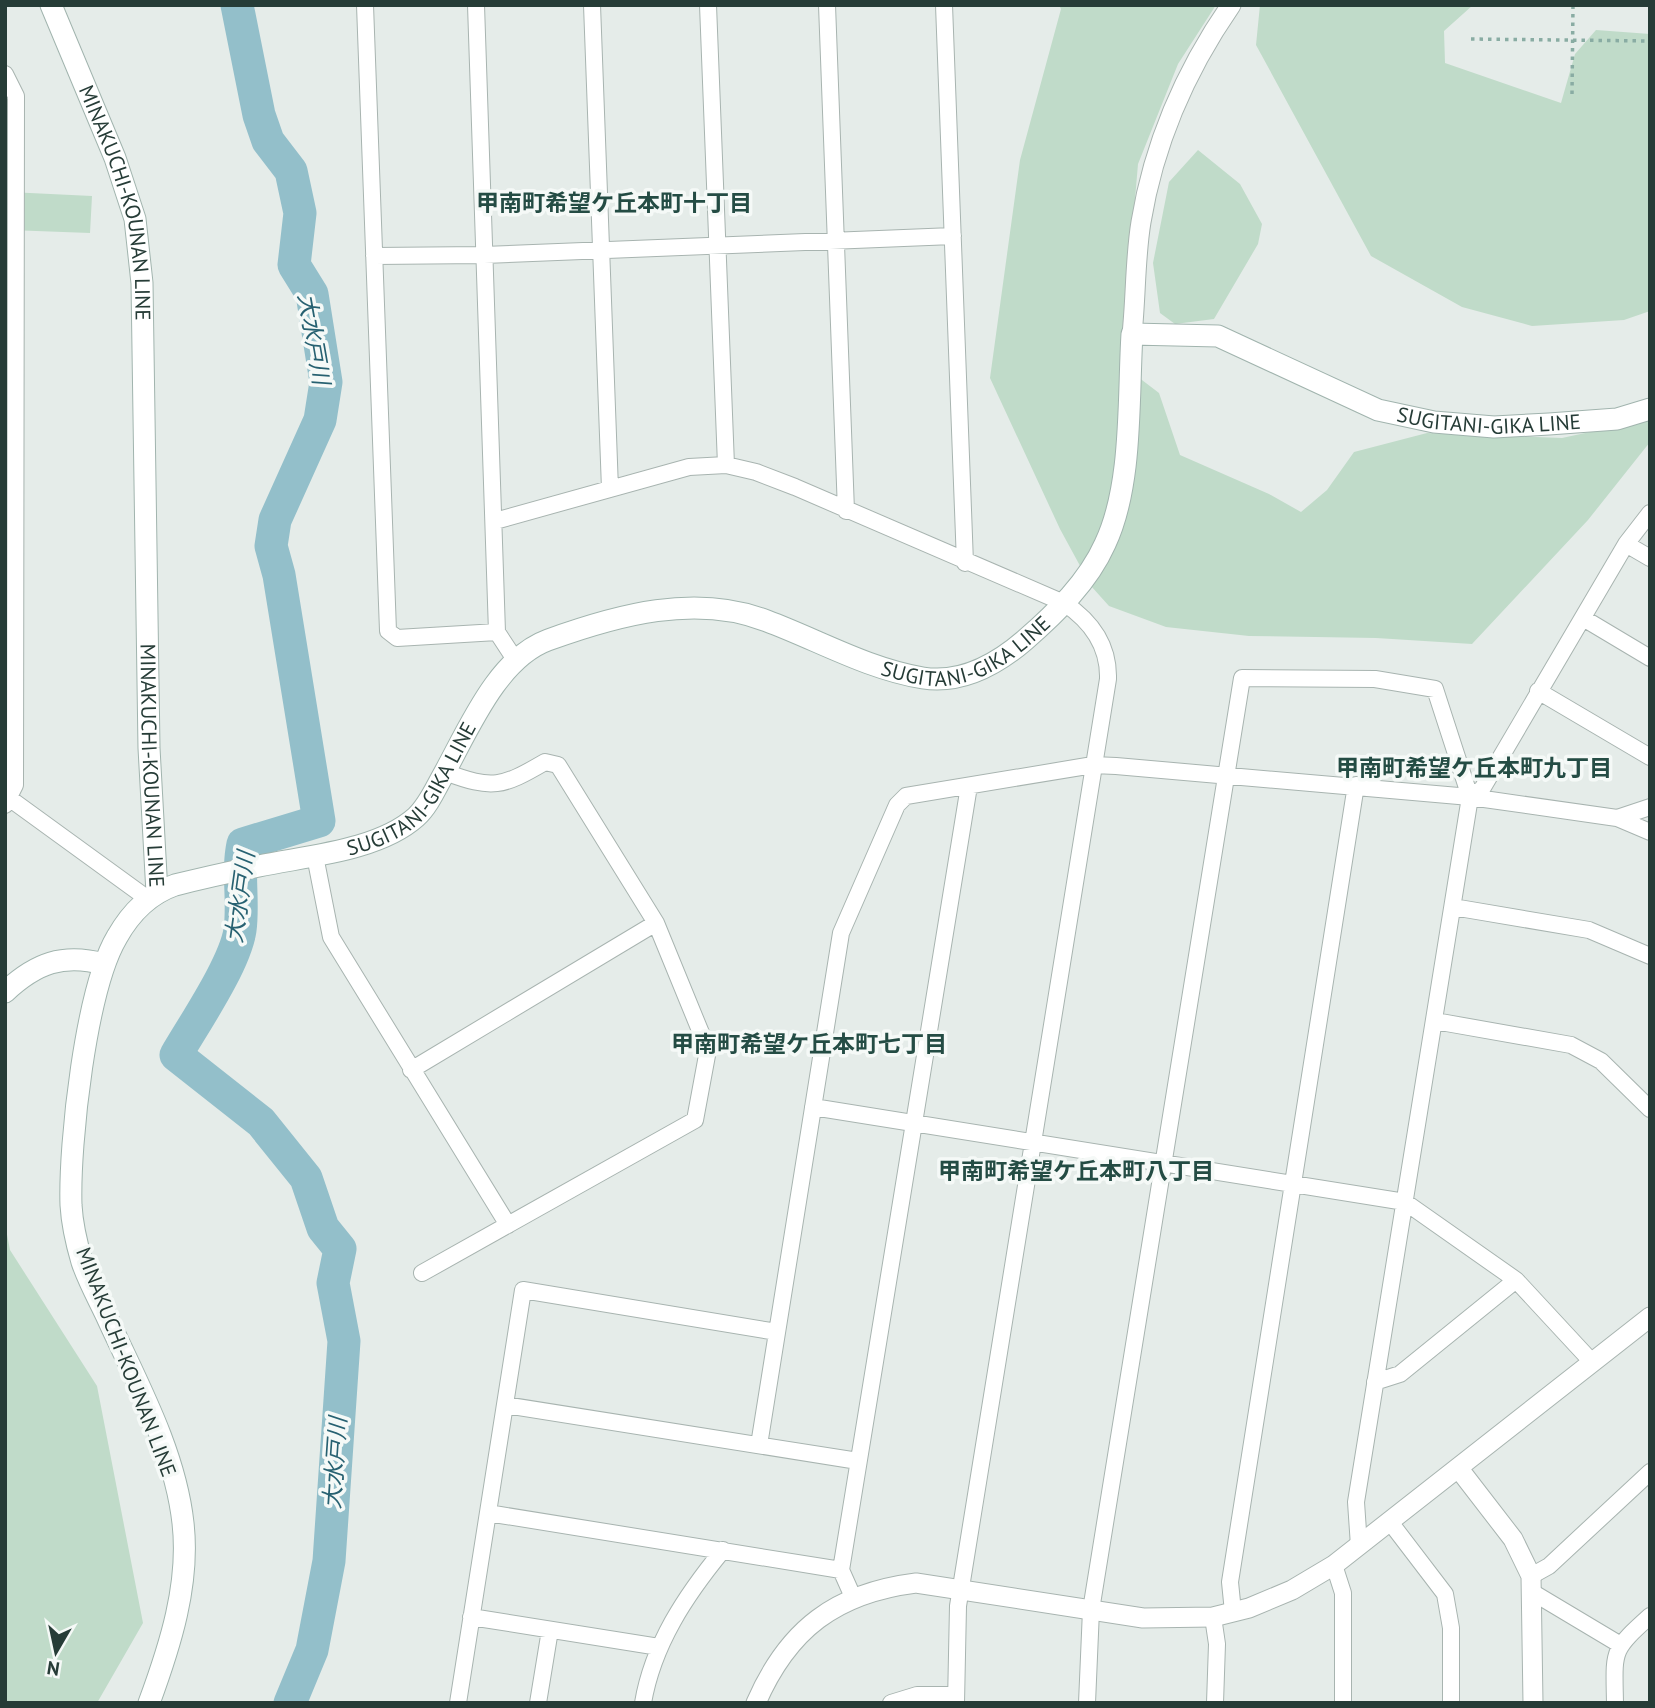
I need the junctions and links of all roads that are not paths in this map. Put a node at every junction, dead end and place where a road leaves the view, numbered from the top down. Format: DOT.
graph roads {
  1 [pos="51,5"];
  2 [pos="365,5"];
  3 [pos="476,5"];
  4 [pos="592,5"];
  5 [pos="708,5"];
  6 [pos="827,5"];
  7 [pos="944,5"];
  8 [pos="1231,5"];
  9 [pos="5,74"];
  10 [pos="953,236"];
  11 [pos="837,241"];
  12 [pos="719,245"];
  13 [pos="601,250"];
  14 [pos="484,255"];
  15 [pos="374,256"];
  16 [pos="1132,334"];
  17 [pos="1650,409"];
  18 [pos="726,465"];
  19 [pos="610,489"];
  20 [pos="846,510"];
  21 [pos="1650,513"];
  22 [pos="495,521"];
  23 [pos="1626,544"];
  24 [pos="1650,558"];
  25 [pos="965,563"];
  26 [pos="1064,603"];
  27 [pos="10,610"];
  28 [pos="1583,618"];
  29 [pos="498,632"];
  30 [pos="514,658"];
  31 [pos="1650,658"];
  32 [pos="1538,691"];
  33 [pos="1650,757"];
  34 [pos="1093,765"];
  35 [pos="445,772"];
  36 [pos="1226,775"];
  37 [pos="1356,785"];
  38 [pos="969,786"];
  39 [pos="1470,797"];
  40 [pos="7,802"];
  41 [pos="1650,807"];
  42 [pos="1617,818"];
  43 [pos="1650,832"];
  44 [pos="315,856"];
  45 [pos="153,896"];
  46 [pos="1452,907"];
  47 [pos="656,923"];
  48 [pos="1650,956"];
  49 [pos="104,964"];
  50 [pos="5,992"];
  51 [pos="1435,1021"];
  52 [pos="411,1070"];
  53 [pos="813,1107"];
  54 [pos="1650,1109"];
  55 [pos="915,1123"];
  56 [pos="1034,1142"];
  57 [pos="1164,1163"];
  58 [pos="1293,1184"];
  59 [pos="1405,1202"];
  60 [pos="508,1225"];
  61 [pos="422,1273"];
  62 [pos="1516,1280"];
  63 [pos="1650,1317"];
  64 [pos="777,1332"];
  65 [pos="1592,1362"];
  66 [pos="1375,1382"];
  67 [pos="505,1405"];
  68 [pos="759,1446"];
  69 [pos="858,1461"];
  70 [pos="1459,1469"];
  71 [pos="1650,1472"];
  72 [pos="488,1513"];
  73 [pos="1391,1522"];
  74 [pos="1359,1546"];
  75 [pos="723,1550"];
  76 [pos="1334,1565"];
  77 [pos="841,1570"];
  78 [pos="1532,1584"];
  79 [pos="962,1588"];
  80 [pos="853,1597"];
  81 [pos="1091,1610"];
  82 [pos="1233,1612"];
  83 [pos="1650,1616"];
  84 [pos="471,1617"];
  85 [pos="1213,1617"];
  86 [pos="550,1630"];
  87 [pos="1619,1644"];
  88 [pos="659,1647"];
  89 [pos="956,1699"];
  90 [pos="149,1703"];
  91 [pos="458,1703"];
  92 [pos="538,1703"];
  93 [pos="643,1703"];
  94 [pos="756,1703"];
  95 [pos="891,1703"];
  96 [pos="1087,1703"];
  97 [pos="1215,1703"];
  98 [pos="1343,1703"];
  99 [pos="1451,1703"];
  100 [pos="1533,1703"];
  101 [pos="1615,1703"];
  1 -- 45 [label="main road, MINAKUCHI-KOUNAN LINE"];
  2 -- 15 [label="street"];
  3 -- 14 [label="street"];
  4 -- 13 [label="street"];
  5 -- 12 [label="street"];
  6 -- 11 [label="street"];
  7 -- 10 [label="street"];
  8 -- 16 [label="street"];
  9 -- 27 [label="street"];
  10 -- 11 [label="street"];
  10 -- 25 [label="street"];
  11 -- 12 [label="street"];
  11 -- 20 [label="street"];
  12 -- 13 [label="street"];
  12 -- 18 [label="street"];
  13 -- 14 [label="street"];
  13 -- 19 [label="street"];
  14 -- 15 [label="street"];
  14 -- 22 [label="street"];
  15 -- 29 [label="street"];
  16 -- 17 [label="main road, SUGITANI-GIKA LINE"];
  16 -- 26 [label="main road, SUGITANI-GIKA LINE"];
  18 -- 19 [label="street"];
  18 -- 20 [label="street"];
  19 -- 22 [label="street"];
  20 -- 25 [label="street"];
  21 -- 23 [label="street"];
  22 -- 29 [label="street"];
  23 -- 24 [label="street"];
  23 -- 28 [label="street"];
  25 -- 26 [label="street"];
  26 -- 30 [label="main road, SUGITANI-GIKA LINE"];
  26 -- 34 [label="street"];
  27 -- 40 [label="street"];
  28 -- 31 [label="street"];
  28 -- 32 [label="street"];
  29 -- 30 [label="street"];
  30 -- 35 [label="main road, SUGITANI-GIKA LINE"];
  32 -- 33 [label="street"];
  32 -- 39 [label="street"];
  34 -- 36 [label="street"];
  34 -- 38 [label="street"];
  34 -- 56 [label="street"];
  35 -- 44 [label="main road, SUGITANI-GIKA LINE"];
  35 -- 47 [label="street"];
  36 -- 37 [label="street"];
  36 -- 39 [label="street"];
  36 -- 57 [label="street"];
  37 -- 39 [label="street"];
  37 -- 58 [label="street"];
  38 -- 53 [label="street"];
  38 -- 55 [label="street"];
  39 -- 42 [label="street"];
  39 -- 46 [label="street"];
  40 -- 45 [label="street"];
  41 -- 42 [label="street"];
  42 -- 43 [label="street"];
  44 -- 45 [label="main road, SUGITANI-GIKA LINE"];
  44 -- 52 [label="street"];
  45 -- 49 [label="main road, MINAKUCHI-KOUNAN LINE"];
  46 -- 48 [label="street"];
  46 -- 51 [label="street"];
  47 -- 52 [label="street"];
  47 -- 60 [label="street"];
  49 -- 50 [label="main road"];
  49 -- 90 [label="main road, MINAKUCHI-KOUNAN LINE"];
  51 -- 54 [label="street"];
  51 -- 59 [label="street"];
  52 -- 60 [label="street"];
  53 -- 55 [label="street"];
  53 -- 64 [label="street"];
  55 -- 56 [label="street"];
  55 -- 69 [label="street"];
  56 -- 57 [label="street"];
  56 -- 79 [label="street"];
  57 -- 58 [label="street"];
  57 -- 81 [label="street"];
  58 -- 59 [label="street"];
  58 -- 82 [label="street"];
  59 -- 62 [label="street"];
  59 -- 66 [label="street"];
  60 -- 61 [label="street"];
  62 -- 65 [label="street"];
  62 -- 66 [label="street"];
  63 -- 65 [label="street"];
  64 -- 67 [label="street"];
  64 -- 68 [label="street"];
  65 -- 70 [label="street"];
  66 -- 74 [label="street"];
  67 -- 68 [label="street"];
  67 -- 72 [label="street"];
  68 -- 69 [label="street"];
  69 -- 77 [label="street"];
  70 -- 73 [label="street"];
  70 -- 78 [label="street"];
  71 -- 78 [label="street"];
  72 -- 75 [label="street"];
  72 -- 84 [label="street"];
  73 -- 74 [label="street"];
  73 -- 99 [label="street"];
  74 -- 76 [label="street"];
  75 -- 77 [label="street"];
  75 -- 88 [label="street"];
  76 -- 82 [label="street"];
  76 -- 98 [label="street"];
  77 -- 80 [label="street"];
  78 -- 87 [label="street"];
  78 -- 100 [label="street"];
  79 -- 80 [label="street"];
  79 -- 81 [label="street"];
  79 -- 89 [label="street"];
  80 -- 94 [label="street"];
  81 -- 85 [label="street"];
  81 -- 96 [label="street"];
  82 -- 85 [label="street"];
  83 -- 87 [label="street"];
  84 -- 86 [label="street"];
  84 -- 91 [label="street"];
  85 -- 97 [label="street"];
  86 -- 88 [label="street"];
  86 -- 92 [label="street"];
  87 -- 101 [label="street"];
  88 -- 93 [label="street"];
  89 -- 95 [label="street"];
}
